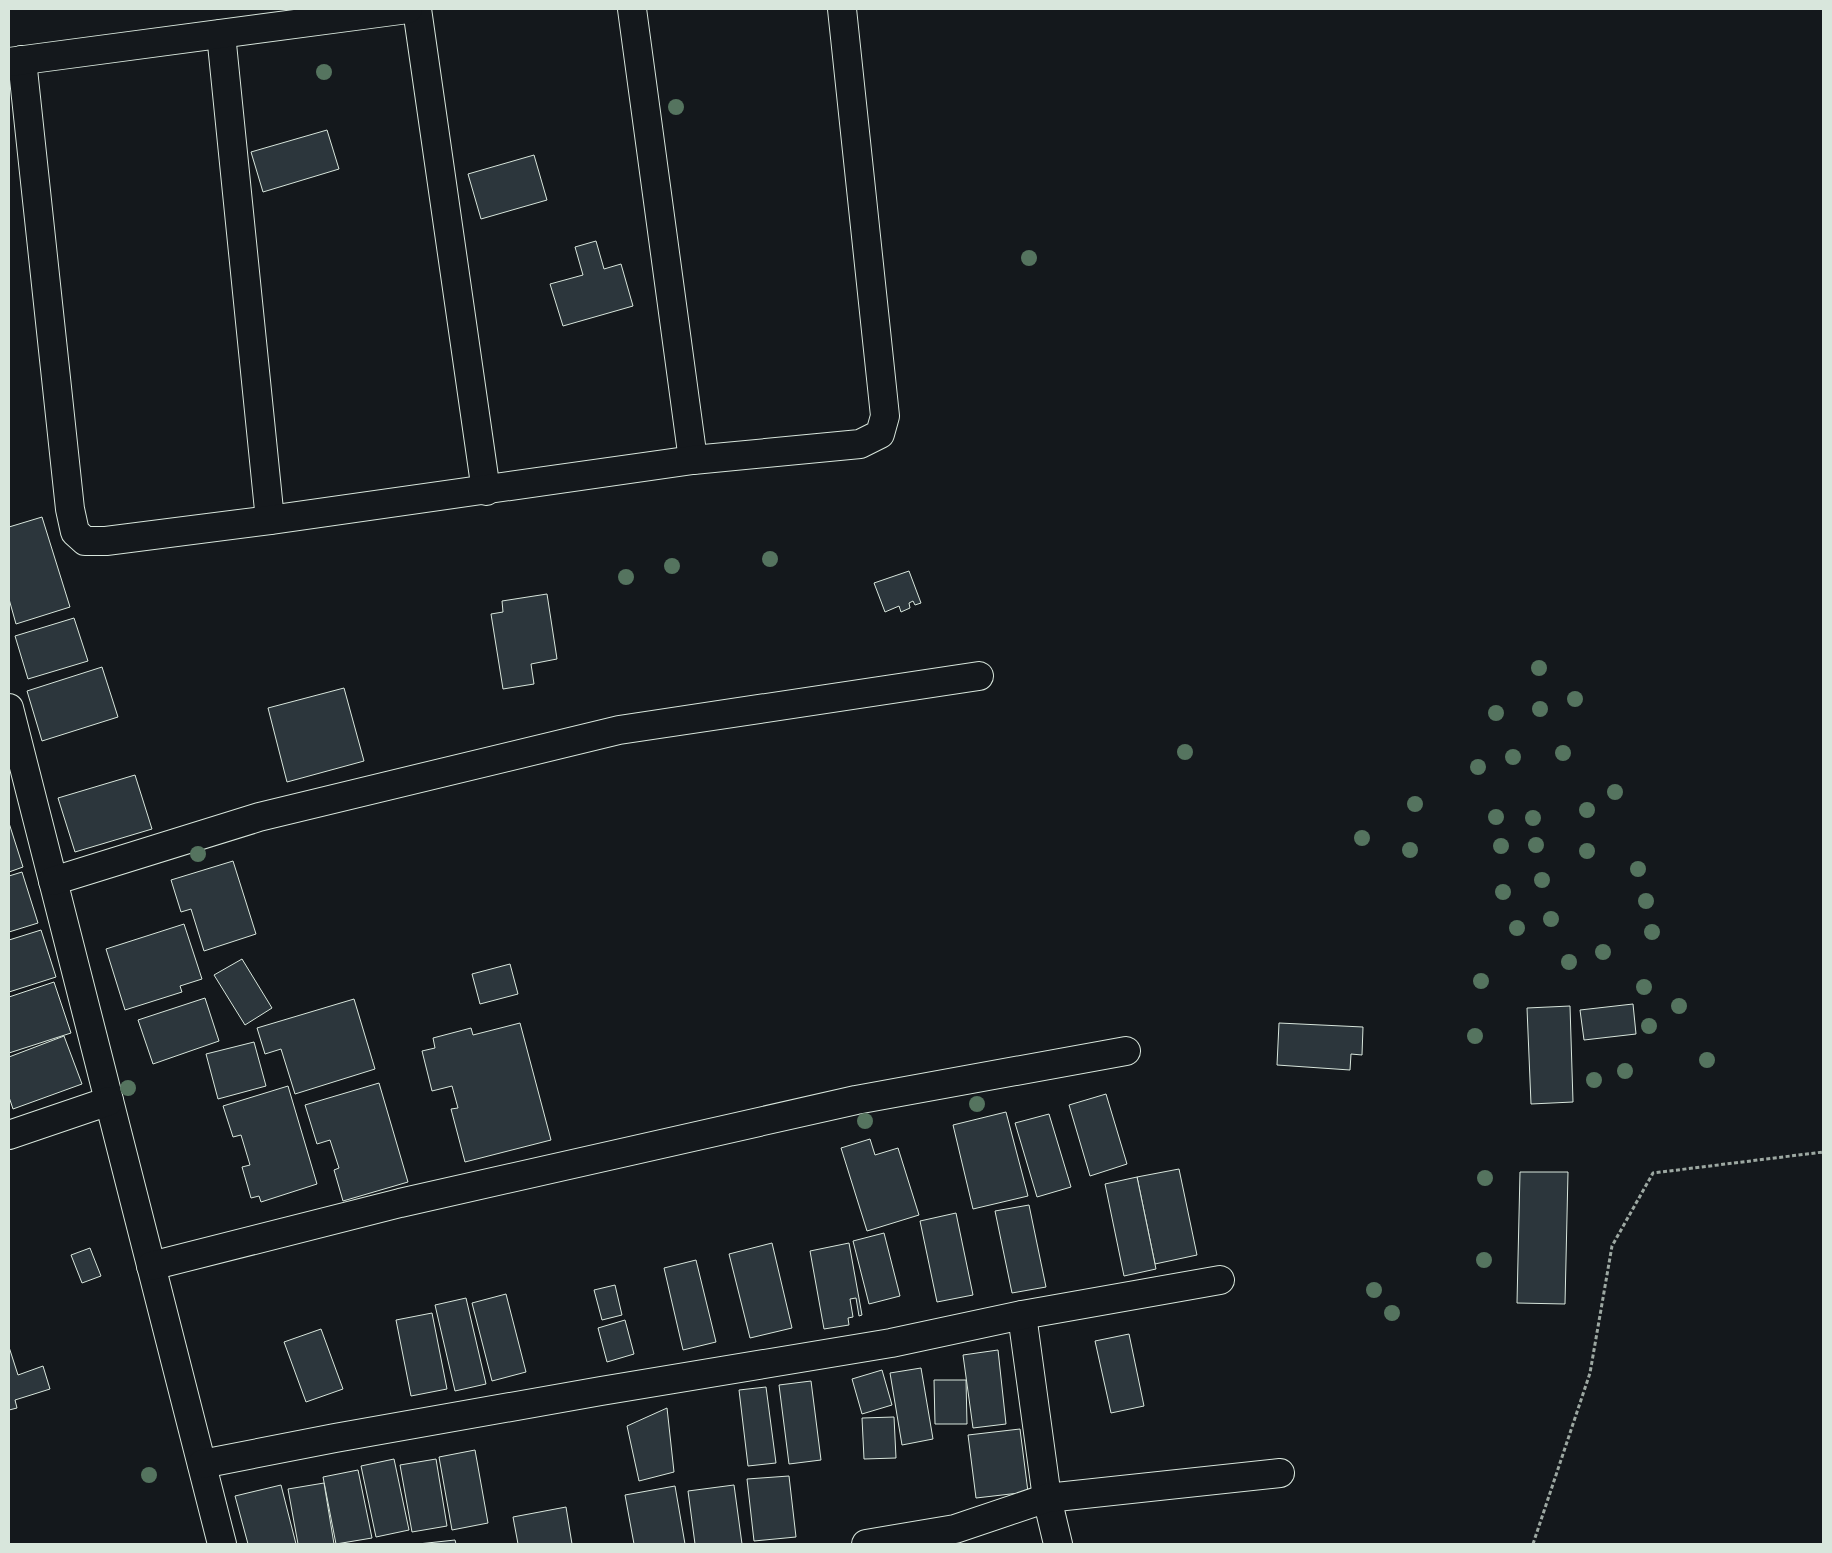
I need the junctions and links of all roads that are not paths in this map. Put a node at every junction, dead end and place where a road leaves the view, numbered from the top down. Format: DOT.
graph roads {
  1 [pos="408,9"];
  2 [pos="416,9"];
  3 [pos="632,9"];
  4 [pos="842,9"];
  5 [pos="312,15"];
  6 [pos="221,34"];
  7 [pos="15,61"];
  8 [pos="693,460"];
  9 [pos="486,491"];
  10 [pos="270,520"];
  11 [pos="979,676"];
  12 [pos="9,708"];
  13 [pos="53,881"];
  14 [pos="1126,1051"];
  15 [pos="109,1101"];
  16 [pos="9,1135"];
  17 [pos="151,1266"];
  18 [pos="1220,1280"];
  19 [pos="1022,1315"];
  20 [pos="202,1464"];
  21 [pos="1280,1474"];
  22 [pos="1047,1498"];
  23 [pos="222,1544"];
  24 [pos="866,1544"];
  25 [pos="1058,1544"];
  1 -- 5 [label="street"];
  2 -- 9 [label="street"];
  3 -- 8 [label="street"];
  4 -- 8 [label="street"];
  5 -- 6 [label="street"];
  6 -- 7 [label="street"];
  6 -- 10 [label="street"];
  7 -- 10 [label="street"];
  8 -- 9 [label="street"];
  9 -- 10 [label="street"];
  11 -- 13 [label="street"];
  12 -- 13 [label="street"];
  13 -- 15 [label="street"];
  14 -- 17 [label="street"];
  15 -- 16 [label="street"];
  15 -- 17 [label="street"];
  17 -- 20 [label="street"];
  18 -- 19 [label="street"];
  19 -- 20 [label="street"];
  19 -- 22 [label="street"];
  20 -- 23 [label="street"];
  21 -- 22 [label="street"];
  22 -- 24 [label="street"];
  22 -- 25 [label="street"];
}
